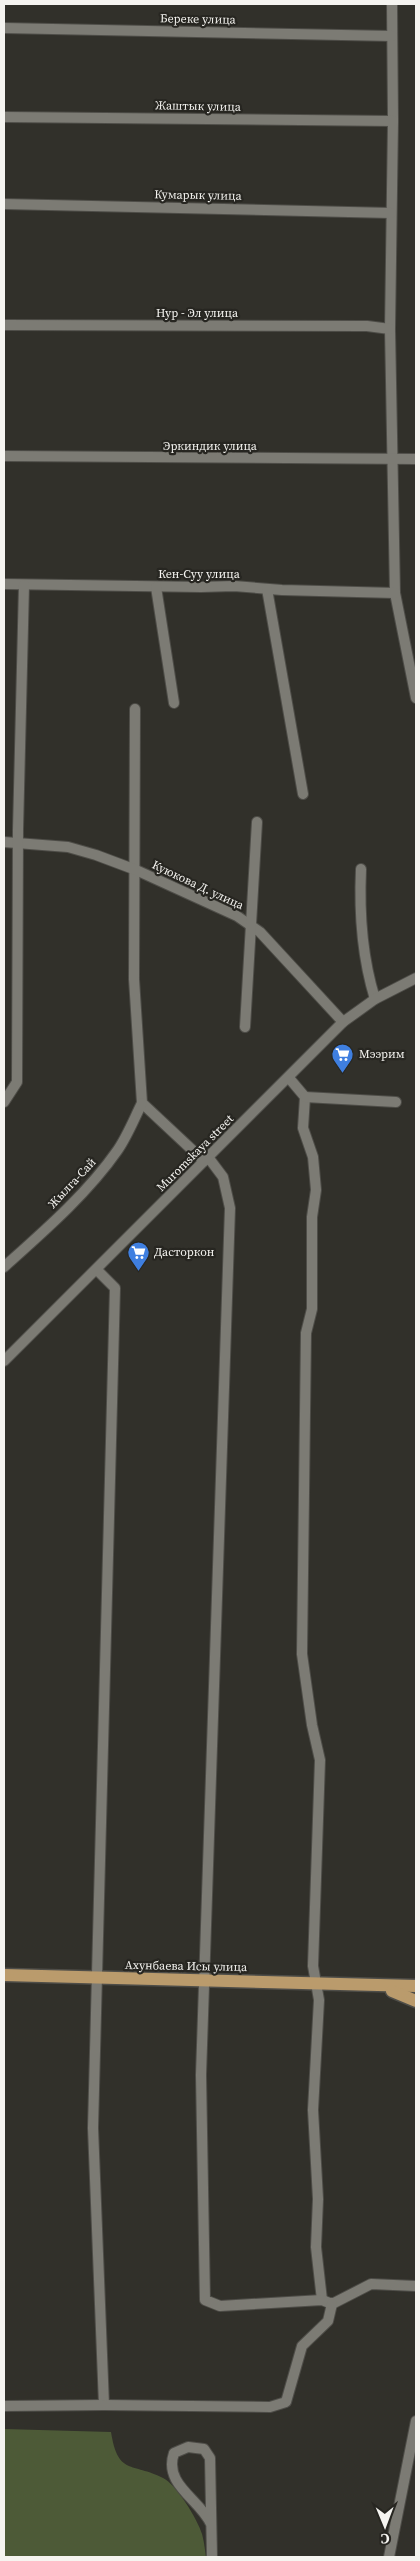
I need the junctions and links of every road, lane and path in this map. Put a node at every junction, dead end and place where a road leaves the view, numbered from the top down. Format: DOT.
graph roads {
  1 [pos="392,4"];
  2 [pos="4,28"];
  3 [pos="392,36"];
  4 [pos="4,117"];
  5 [pos="393,121"];
  6 [pos="4,204"];
  7 [pos="392,213"];
  8 [pos="4,325"];
  9 [pos="390,329"];
  10 [pos="4,456"];
  11 [pos="416,459"];
  12 [pos="391,460"];
  13 [pos="4,584"];
  14 [pos="24,585"];
  15 [pos="156,587"];
  16 [pos="267,589"];
  17 [pos="394,592"];
  18 [pos="416,698"];
  19 [pos="174,703"];
  20 [pos="135,709"];
  21 [pos="303,794"];
  22 [pos="257,822"];
  23 [pos="4,842"];
  24 [pos="18,842"];
  25 [pos="361,869"];
  26 [pos="136,870"];
  27 [pos="252,927"];
  28 [pos="416,978"];
  29 [pos="376,999"];
  30 [pos="343,1022"];
  31 [pos="245,1027"];
  32 [pos="289,1078"];
  33 [pos="304,1098"];
  34 [pos="4,1102"];
  35 [pos="396,1102"];
  36 [pos="142,1103"];
  37 [pos="206,1159"];
  38 [pos="4,1267"];
  39 [pos="97,1270"];
  40 [pos="4,1361"];
  41 [pos="4,1975"];
  42 [pos="95,1977"];
  43 [pos="206,1980"];
  44 [pos="316,1982"];
  45 [pos="367,1986"];
  46 [pos="416,1986"];
  47 [pos="416,2001"];
  48 [pos="416,2286"];
  49 [pos="327,2302"];
  50 [pos="104,2405"];
  51 [pos="4,2406"];
  52 [pos="416,2421"];
  53 [pos="211,2524"];
  54 [pos="212,2557"];
  55 [pos="389,2557"];
  1 -- 3 [label="street"];
  2 -- 3 [label="street, Береке улица"];
  3 -- 5 [label="street"];
  4 -- 5 [label="street, Жаштык улица"];
  5 -- 7 [label="street"];
  6 -- 7 [label="street, Кумарык улица"];
  7 -- 9 [label="street"];
  8 -- 9 [label="street, Нур - Эл улица"];
  9 -- 12 [label="street"];
  10 -- 12 [label="street, Эркиндик улица"];
  11 -- 12 [label="street, Эркиндик улица"];
  12 -- 17 [label="street"];
  13 -- 14 [label="street, Кен-Суу улица"];
  14 -- 15 [label="street, Кен-Суу улица"];
  14 -- 24 [label="street"];
  15 -- 16 [label="street, Кен-Суу улица"];
  15 -- 19 [label="street"];
  16 -- 17 [label="street, Кен-Суу улица"];
  16 -- 21 [label="street"];
  17 -- 18 [label="street"];
  20 -- 26 [label="street"];
  22 -- 27 [label="street"];
  23 -- 24 [label="street, Куюкова Д. улица"];
  24 -- 26 [label="street, Куюкова Д. улица"];
  24 -- 34 [label="street"];
  25 -- 29 [label="street"];
  26 -- 27 [label="street, Куюкова Д. улица"];
  26 -- 36 [label="street"];
  27 -- 30 [label="street, Куюкова Д. улица"];
  27 -- 31 [label="street"];
  28 -- 29 [label="street, Muromskaya street"];
  29 -- 30 [label="street, Muromskaya street"];
  30 -- 32 [label="street, Muromskaya street"];
  32 -- 33 [label="street"];
  32 -- 37 [label="street, Muromskaya street"];
  33 -- 35 [label="street"];
  33 -- 44 [label="street"];
  36 -- 37 [label="street"];
  36 -- 38 [label="street, Жылга-Сай"];
  37 -- 39 [label="street, Muromskaya street"];
  37 -- 43 [label="street"];
  39 -- 40 [label="street, Muromskaya street"];
  39 -- 42 [label="street"];
  41 -- 42 [label="main road, Ахунбаева Исы улица"];
  42 -- 43 [label="main road, Ахунбаева Исы улица"];
  42 -- 50 [label="street"];
  43 -- 44 [label="main road, Ахунбаева Исы улица"];
  43 -- 49 [label="street"];
  44 -- 45 [label="main road, Ахунбаева Исы улица"];
  44 -- 49 [label="street"];
  45 -- 46 [label="main road, Ахунбаева Исы улица"];
  45 -- 47 [label="main road, Ахунбаева Исы улица"];
  48 -- 49 [label="street"];
  49 -- 50 [label="street"];
  50 -- 51 [label="street"];
  52 -- 55 [label="street"];
  53 -- 53 [label="street"];
  53 -- 54 [label="street"];
}
